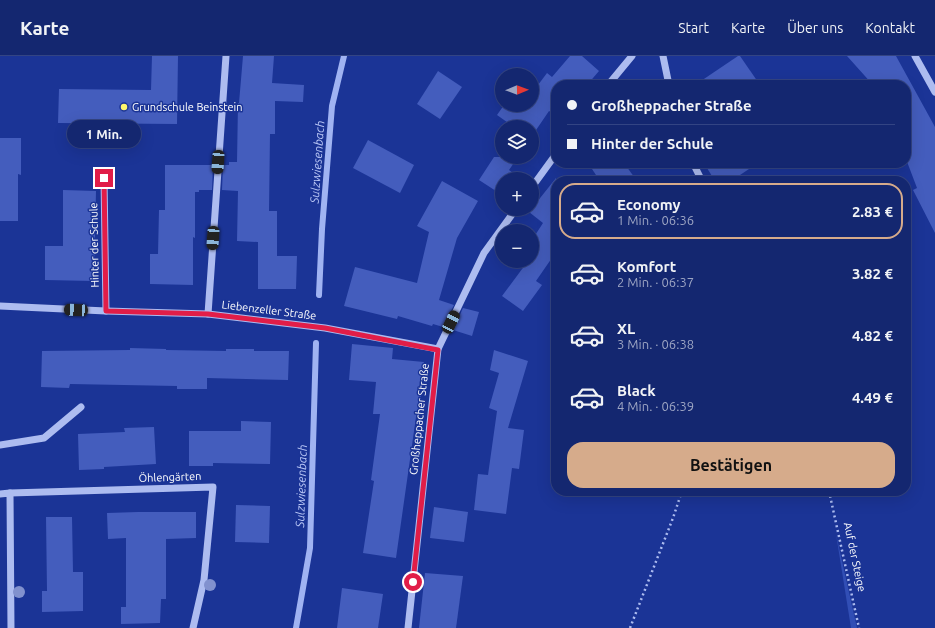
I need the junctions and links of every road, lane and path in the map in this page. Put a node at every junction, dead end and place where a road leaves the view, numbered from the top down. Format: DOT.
graph roads {
  1 [pos="226,56"];
  2 [pos="632,56"];
  3 [pos="663,56"];
  4 [pos="915,56"];
  5 [pos="612,80"];
  6 [pos="668,80"];
  7 [pos="935,92"];
  8 [pos="551,161"];
  9 [pos="539,177"];
  10 [pos="104,178"];
  11 [pos="511,216"];
  12 [pos="0,306"];
  13 [pos="106,311"];
  14 [pos="208,314"];
  15 [pos="438,350"];
  16 [pos="81,407"];
  17 [pos="0,445"];
  18 [pos="10,493"];
  19 [pos="0,494"];
  20 [pos="681,496"];
  21 [pos="830,496"];
  22 [pos="11,628"];
  23 [pos="193,628"];
  24 [pos="408,628"];
  25 [pos="630,628"];
  26 [pos="860,628"];
  1 -- 14 [label="street"];
  2 -- 5 [label="street"];
  3 -- 6 [label="street"];
  4 -- 7 [label="street"];
  8 -- 9 [label="street"];
  10 -- 13 [label="street, Hinter der Schule"];
  11 -- 15 [label="street, Großheppacher Straße"];
  12 -- 13 [label="street, Liebenzeller Straße"];
  13 -- 14 [label="street, Liebenzeller Straße"];
  14 -- 15 [label="street, Liebenzeller Straße"];
  15 -- 24 [label="street, Großheppacher Straße"];
  16 -- 17 [label="street"];
  18 -- 19 [label="street"];
  18 -- 22 [label="street"];
  18 -- 23 [label="street, Öhlengärten"];
  20 -- 25 [label="path"];
  21 -- 26 [label="path, Auf der Steige"];
}
